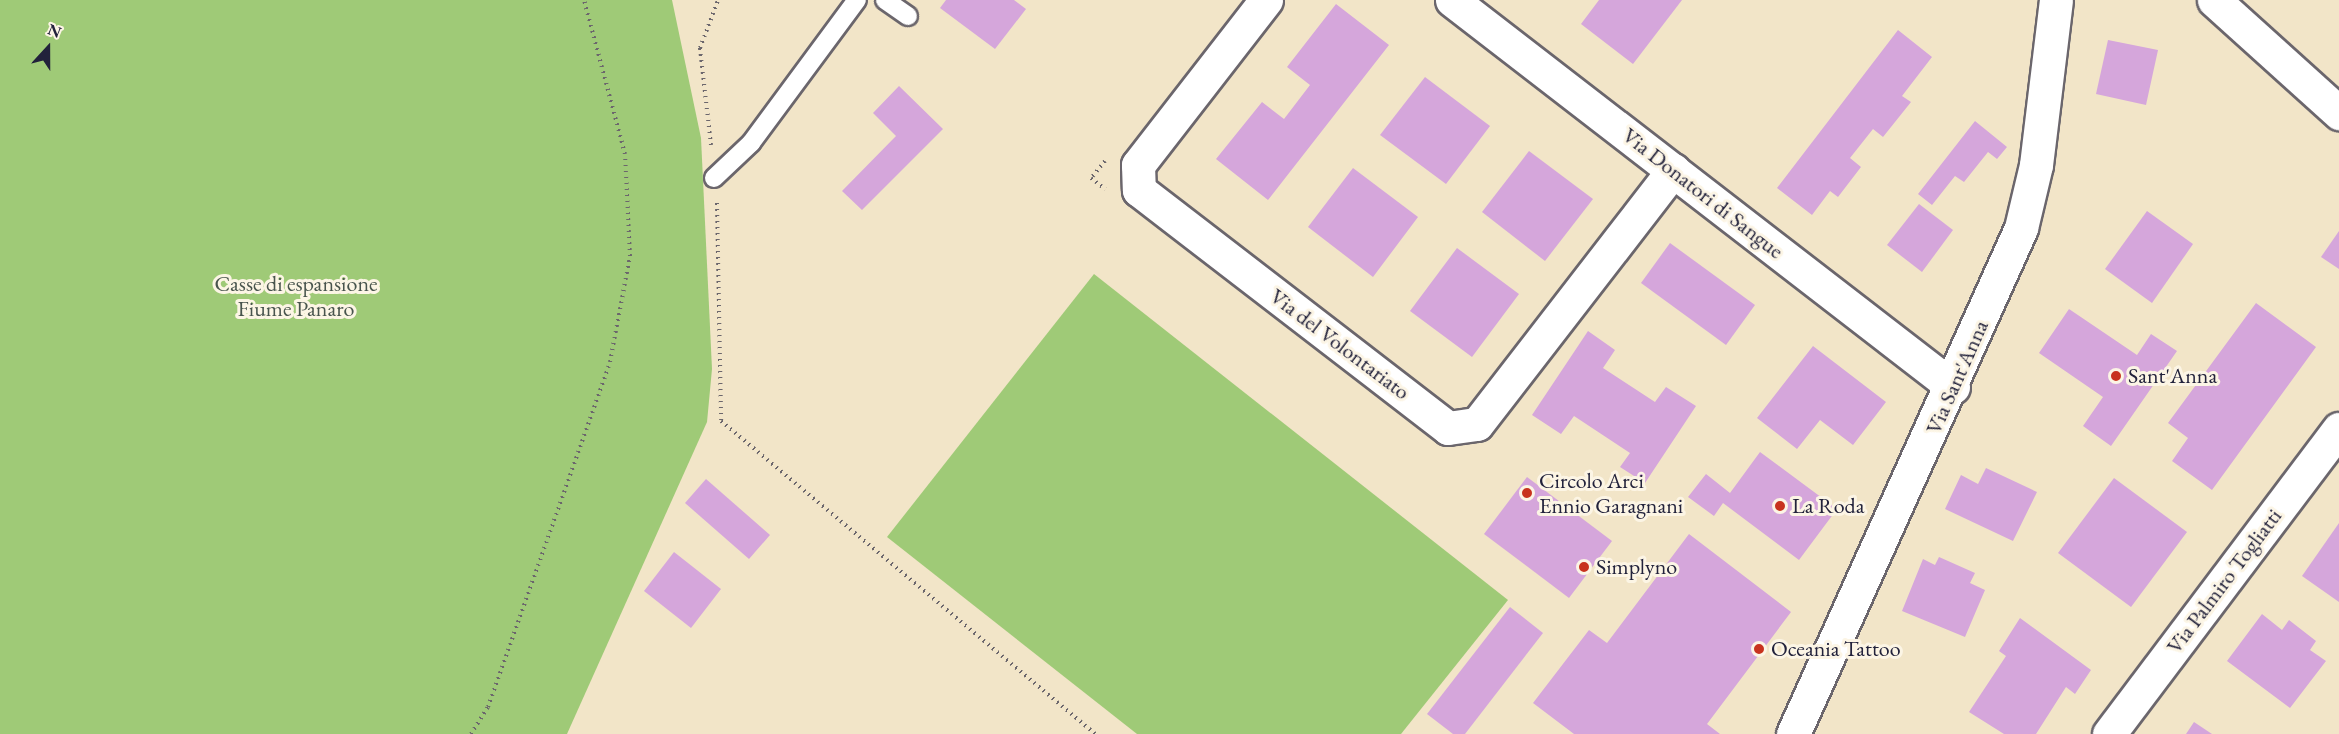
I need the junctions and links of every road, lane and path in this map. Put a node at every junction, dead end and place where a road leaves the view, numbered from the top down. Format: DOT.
graph roads {
  1 [pos="584,0"];
  2 [pos="718,0"];
  3 [pos="857,0"];
  4 [pos="885,0"];
  5 [pos="1266,0"];
  6 [pos="1452,0"];
  7 [pos="2056,0"];
  8 [pos="2214,0"];
  9 [pos="908,16"];
  10 [pos="2339,113"];
  11 [pos="1672,170"];
  12 [pos="714,178"];
  13 [pos="1953,387"];
  14 [pos="2339,429"];
  15 [pos="471,734"];
  16 [pos="1096,734"];
  17 [pos="1792,734"];
  18 [pos="2109,734"];
  1 -- 15 [label="path"];
  2 -- 12 [label="path"];
  3 -- 12 [label="lane"];
  4 -- 9 [label="lane"];
  5 -- 11 [label="street, Via del Volontariato"];
  6 -- 11 [label="street, Via Donatori di Sangue"];
  7 -- 13 [label="street, Via Sant'Anna"];
  8 -- 10 [label="street"];
  11 -- 13 [label="street, Via Donatori di Sangue"];
  12 -- 16 [label="path"];
  13 -- 17 [label="street, Via Sant'Anna"];
  14 -- 18 [label="street, Via Palmiro Togliatti"];
}
